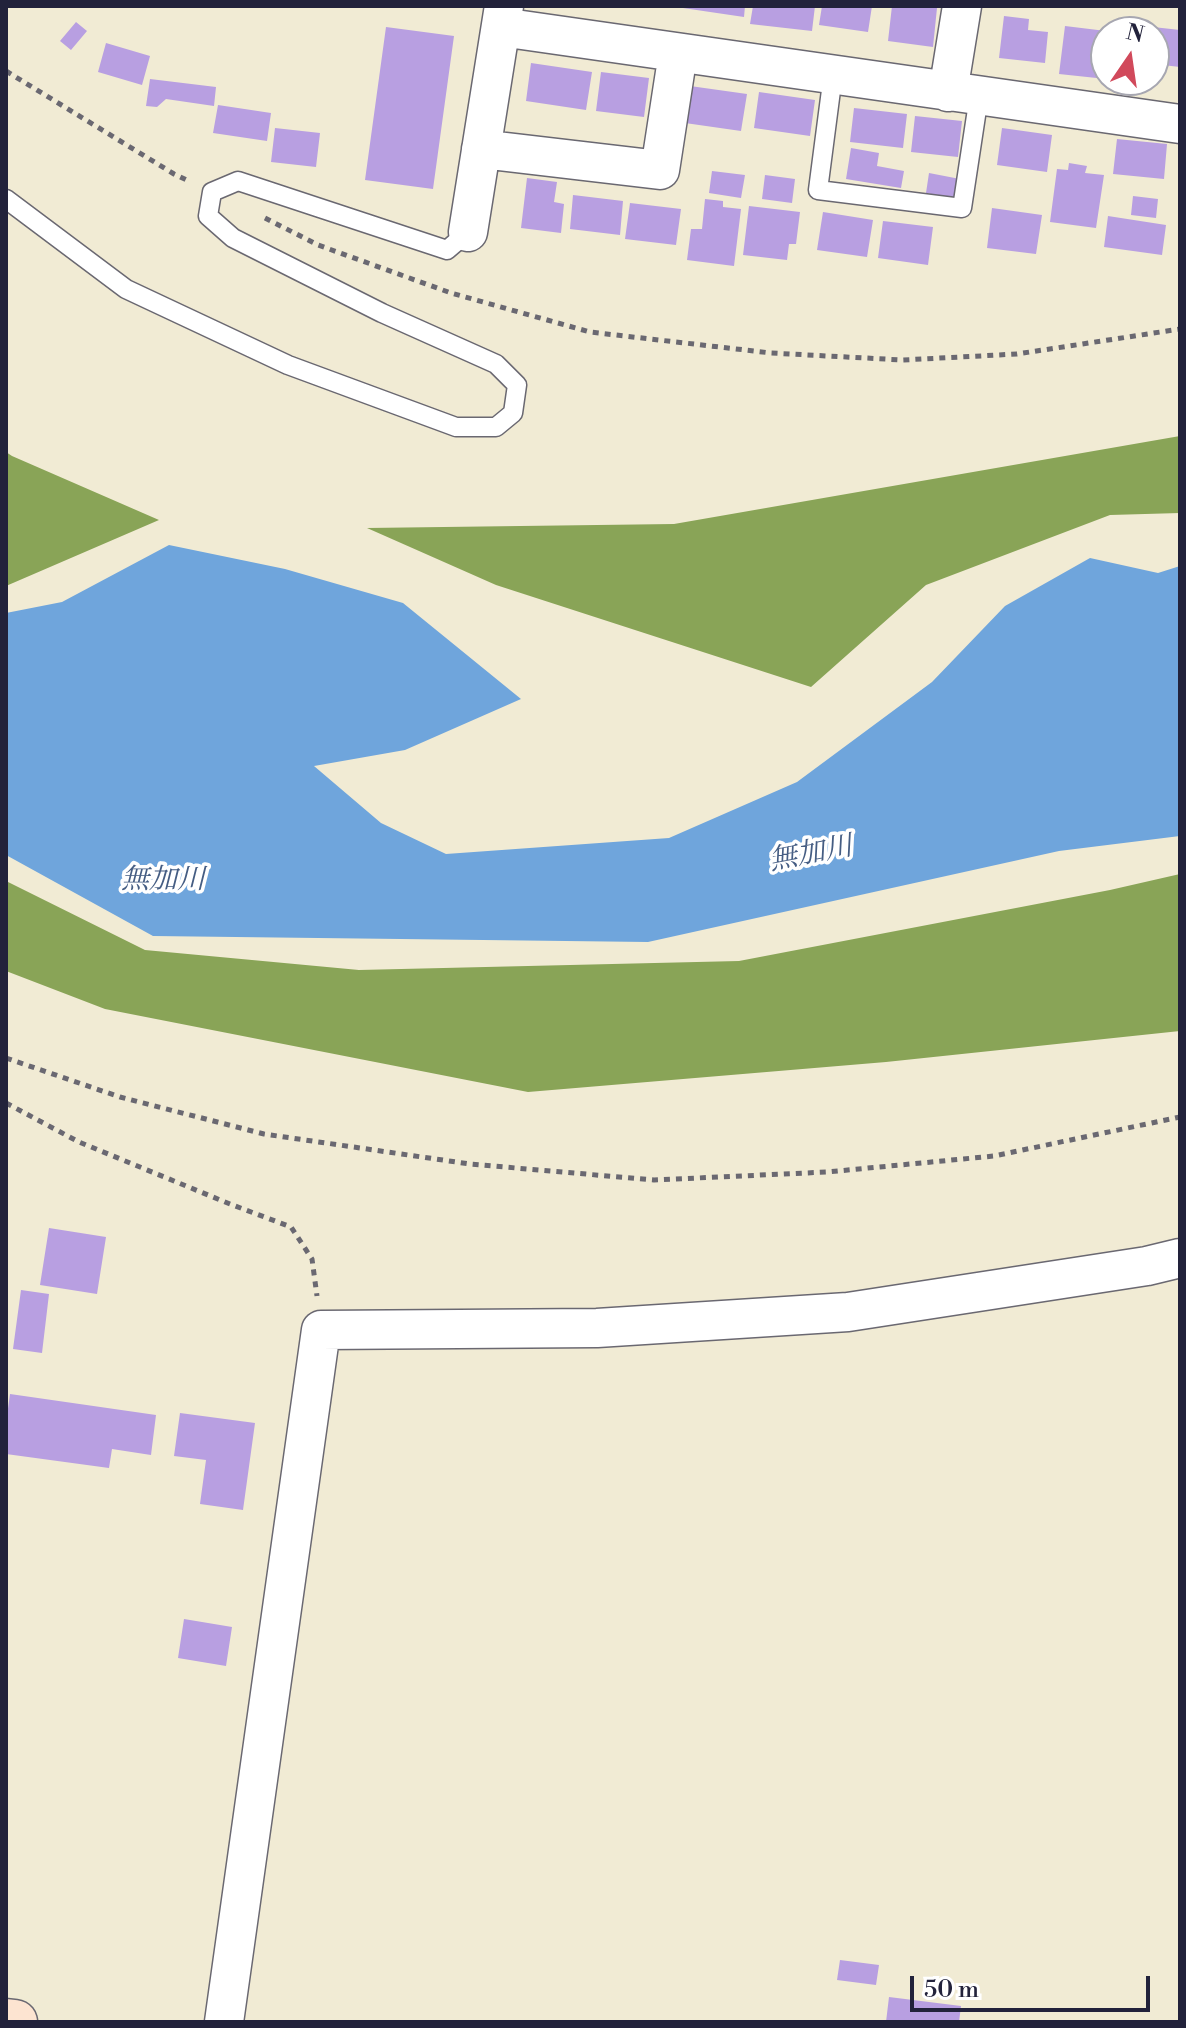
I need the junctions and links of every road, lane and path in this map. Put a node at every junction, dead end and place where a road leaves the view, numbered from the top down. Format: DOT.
graph roads {
  1 [pos="962,6"];
  2 [pos="503,17"];
  3 [pos="678,53"];
  4 [pos="6,71"];
  5 [pos="833,75"];
  6 [pos="964,94"];
  7 [pos="1180,124"];
  8 [pos="481,149"];
  9 [pos="212,192"];
  10 [pos="6,199"];
  11 [pos="468,232"];
  12 [pos="1180,329"];
  13 [pos="6,1058"];
  14 [pos="6,1103"];
  15 [pos="1180,1117"];
  16 [pos="1180,1258"];
  17 [pos="321,1330"];
  18 [pos="6,2021"];
  19 [pos="15,2022"];
  20 [pos="224,2022"];
  1 -- 6 [label="street"];
  2 -- 3 [label="street"];
  2 -- 8 [label="street"];
  3 -- 5 [label="street"];
  3 -- 8 [label="street"];
  4 -- 9 [label="path"];
  5 -- 6 [label="street"];
  5 -- 6 [label="lane"];
  6 -- 7 [label="street"];
  8 -- 11 [label="street"];
  9 -- 10 [label="lane"];
  9 -- 11 [label="lane"];
  9 -- 12 [label="path"];
  13 -- 15 [label="path"];
  14 -- 17 [label="path"];
  16 -- 17 [label="street"];
  17 -- 20 [label="street"];
  18 -- 19 [label="main road"];
}
